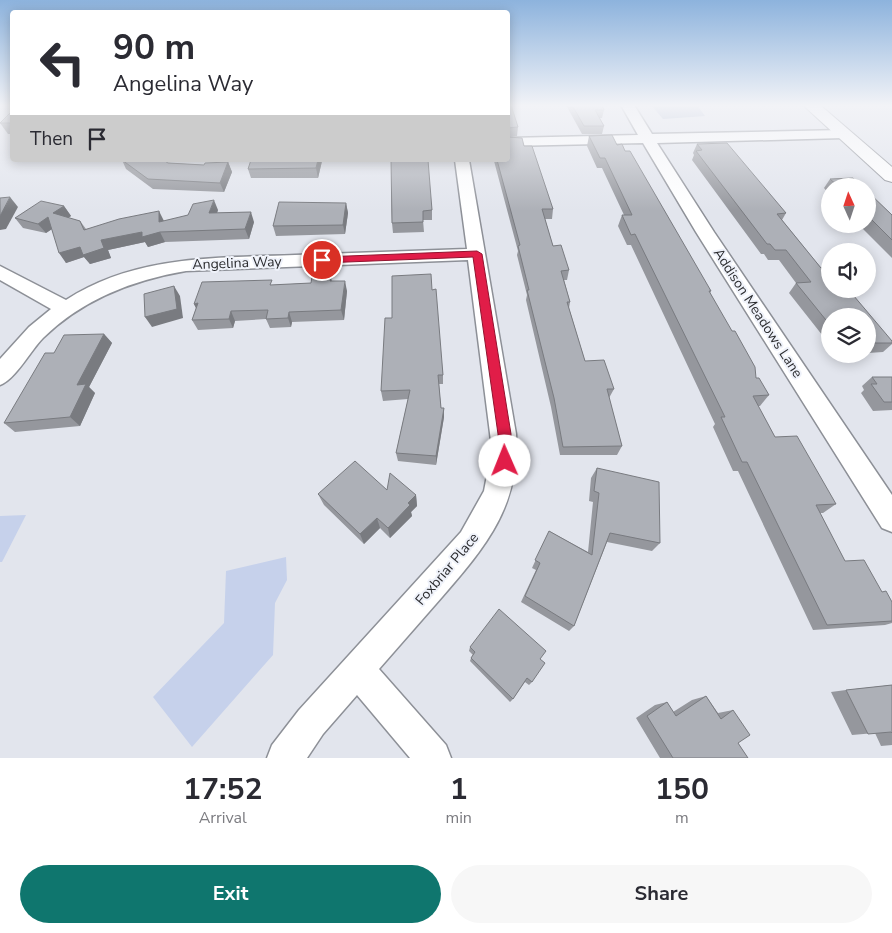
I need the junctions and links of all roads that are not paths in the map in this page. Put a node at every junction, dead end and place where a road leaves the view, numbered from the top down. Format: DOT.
graph roads {
  1 [pos="565,140"];
  2 [pos="650,140"];
  3 [pos="850,140"];
  4 [pos="510,142"];
  5 [pos="462,162"];
  6 [pos="892,176"];
  7 [pos="477,254"];
  8 [pos="0,272"];
  9 [pos="65,308"];
  10 [pos="0,376"];
  11 [pos="892,519"];
  12 [pos="358,670"];
  13 [pos="285,758"];
  14 [pos="433,758"];
  1 -- 4 [label="street"];
  2 -- 11 [label="street, Addison Meadows Lane"];
  3 -- 6 [label="street"];
  5 -- 7 [label="street, Foxbriar Place"];
  7 -- 9 [label="street, Angelina Way"];
  7 -- 12 [label="street, Foxbriar Place"];
  8 -- 9 [label="street"];
  9 -- 10 [label="street, Angelina Way"];
  12 -- 13 [label="street, Foxbriar Place"];
  12 -- 14 [label="street"];
}
